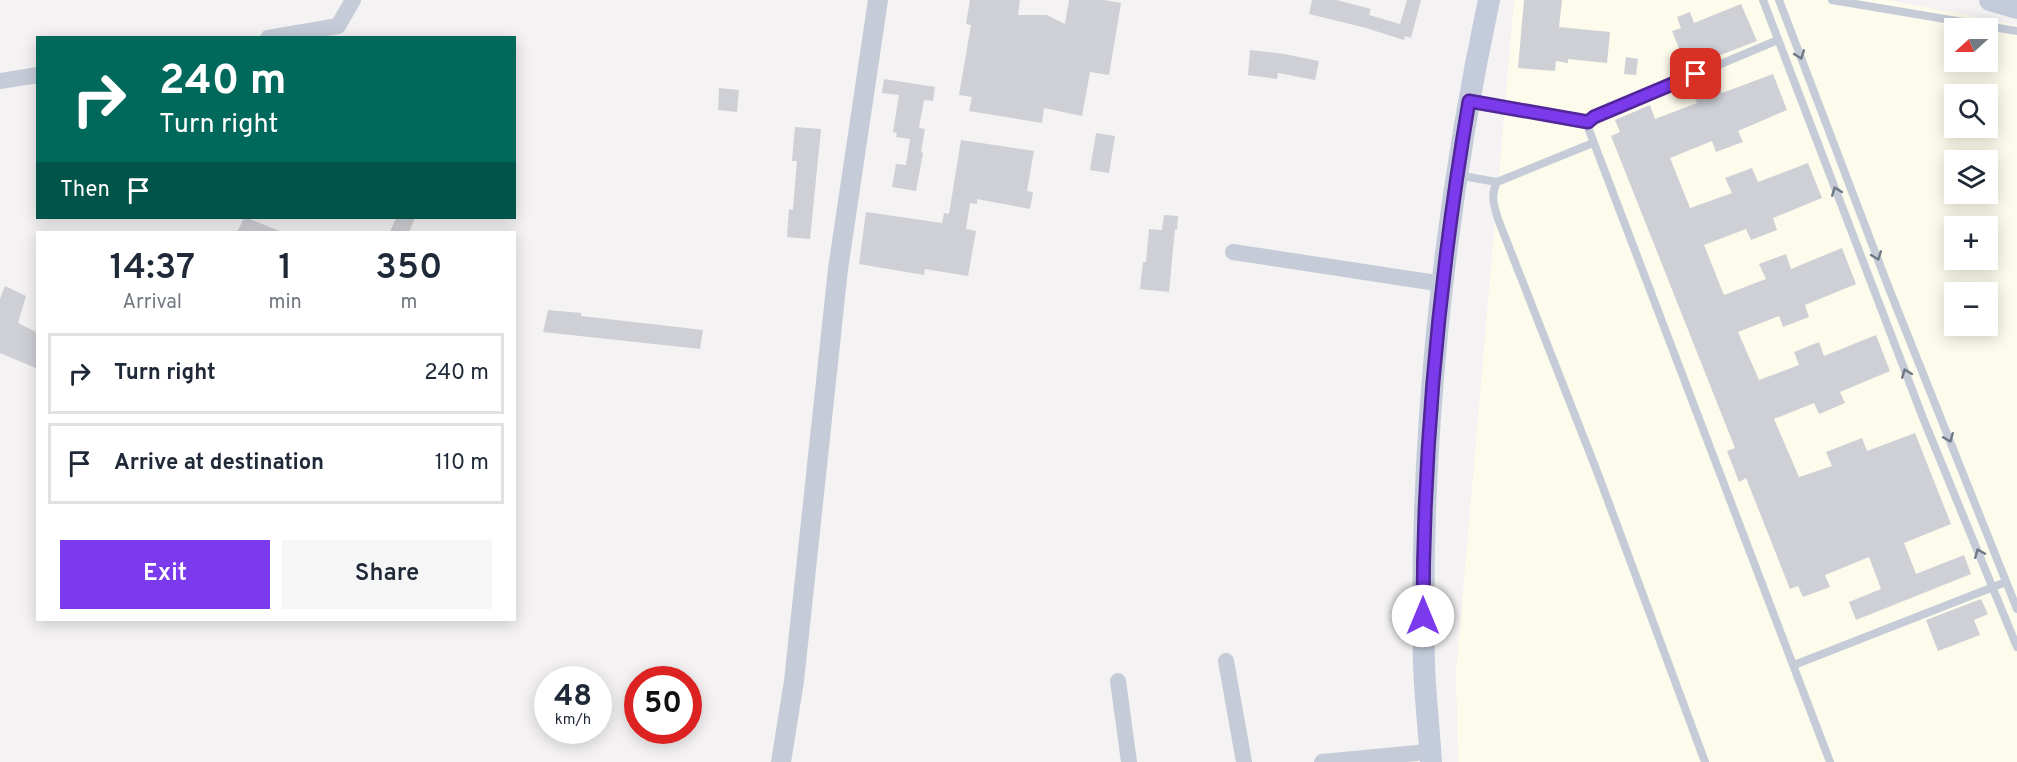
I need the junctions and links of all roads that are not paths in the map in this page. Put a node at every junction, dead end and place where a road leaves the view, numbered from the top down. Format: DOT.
graph roads {
  1 [pos="353,0"];
  2 [pos="878,0"];
  3 [pos="1489,0"];
  4 [pos="1763,0"];
  5 [pos="1779,0"];
  6 [pos="1832,0"];
  7 [pos="1990,0"];
  8 [pos="2017,8"];
  9 [pos="2017,31"];
  10 [pos="280,36"];
  11 [pos="1778,40"];
  12 [pos="36,75"];
  13 [pos="0,81"];
  14 [pos="1473,102"];
  15 [pos="1588,122"];
  16 [pos="1830,134"];
  17 [pos="1816,140"];
  18 [pos="1593,142"];
  19 [pos="1462,176"];
  20 [pos="1497,182"];
  21 [pos="1233,252"];
  22 [pos="1443,284"];
  23 [pos="2006,582"];
  24 [pos="1994,587"];
  25 [pos="2017,609"];
  26 [pos="2017,647"];
  27 [pos="1226,661"];
  28 [pos="1794,665"];
  29 [pos="1118,681"];
  30 [pos="1424,757"];
  31 [pos="781,762"];
  32 [pos="1129,762"];
  33 [pos="1244,762"];
  34 [pos="1322,762"];
  35 [pos="1705,762"];
  36 [pos="1830,762"];
  1 -- 10 [label="street"];
  2 -- 31 [label="street"];
  3 -- 14 [label="main road"];
  4 -- 11 [label="lane"];
  5 -- 16 [label="lane, one-way"];
  6 -- 9 [label="lane"];
  7 -- 8 [label="main road"];
  11 -- 15 [label="lane"];
  11 -- 17 [label="lane"];
  12 -- 13 [label="street"];
  14 -- 15 [label="lane"];
  14 -- 19 [label="main road"];
  15 -- 18 [label="lane"];
  16 -- 17 [label="lane"];
  16 -- 23 [label="lane, one-way"];
  24 -- 17 [label="lane, one-way"];
  18 -- 20 [label="lane"];
  18 -- 28 [label="lane"];
  19 -- 20 [label="lane"];
  19 -- 22 [label="main road"];
  20 -- 35 [label="lane"];
  21 -- 22 [label="street"];
  22 -- 30 [label="main road"];
  23 -- 24 [label="lane"];
  23 -- 25 [label="lane"];
  24 -- 26 [label="lane"];
  24 -- 28 [label="lane"];
  27 -- 33 [label="street"];
  28 -- 36 [label="lane"];
  29 -- 32 [label="street"];
  30 -- 34 [label="street"];
}
